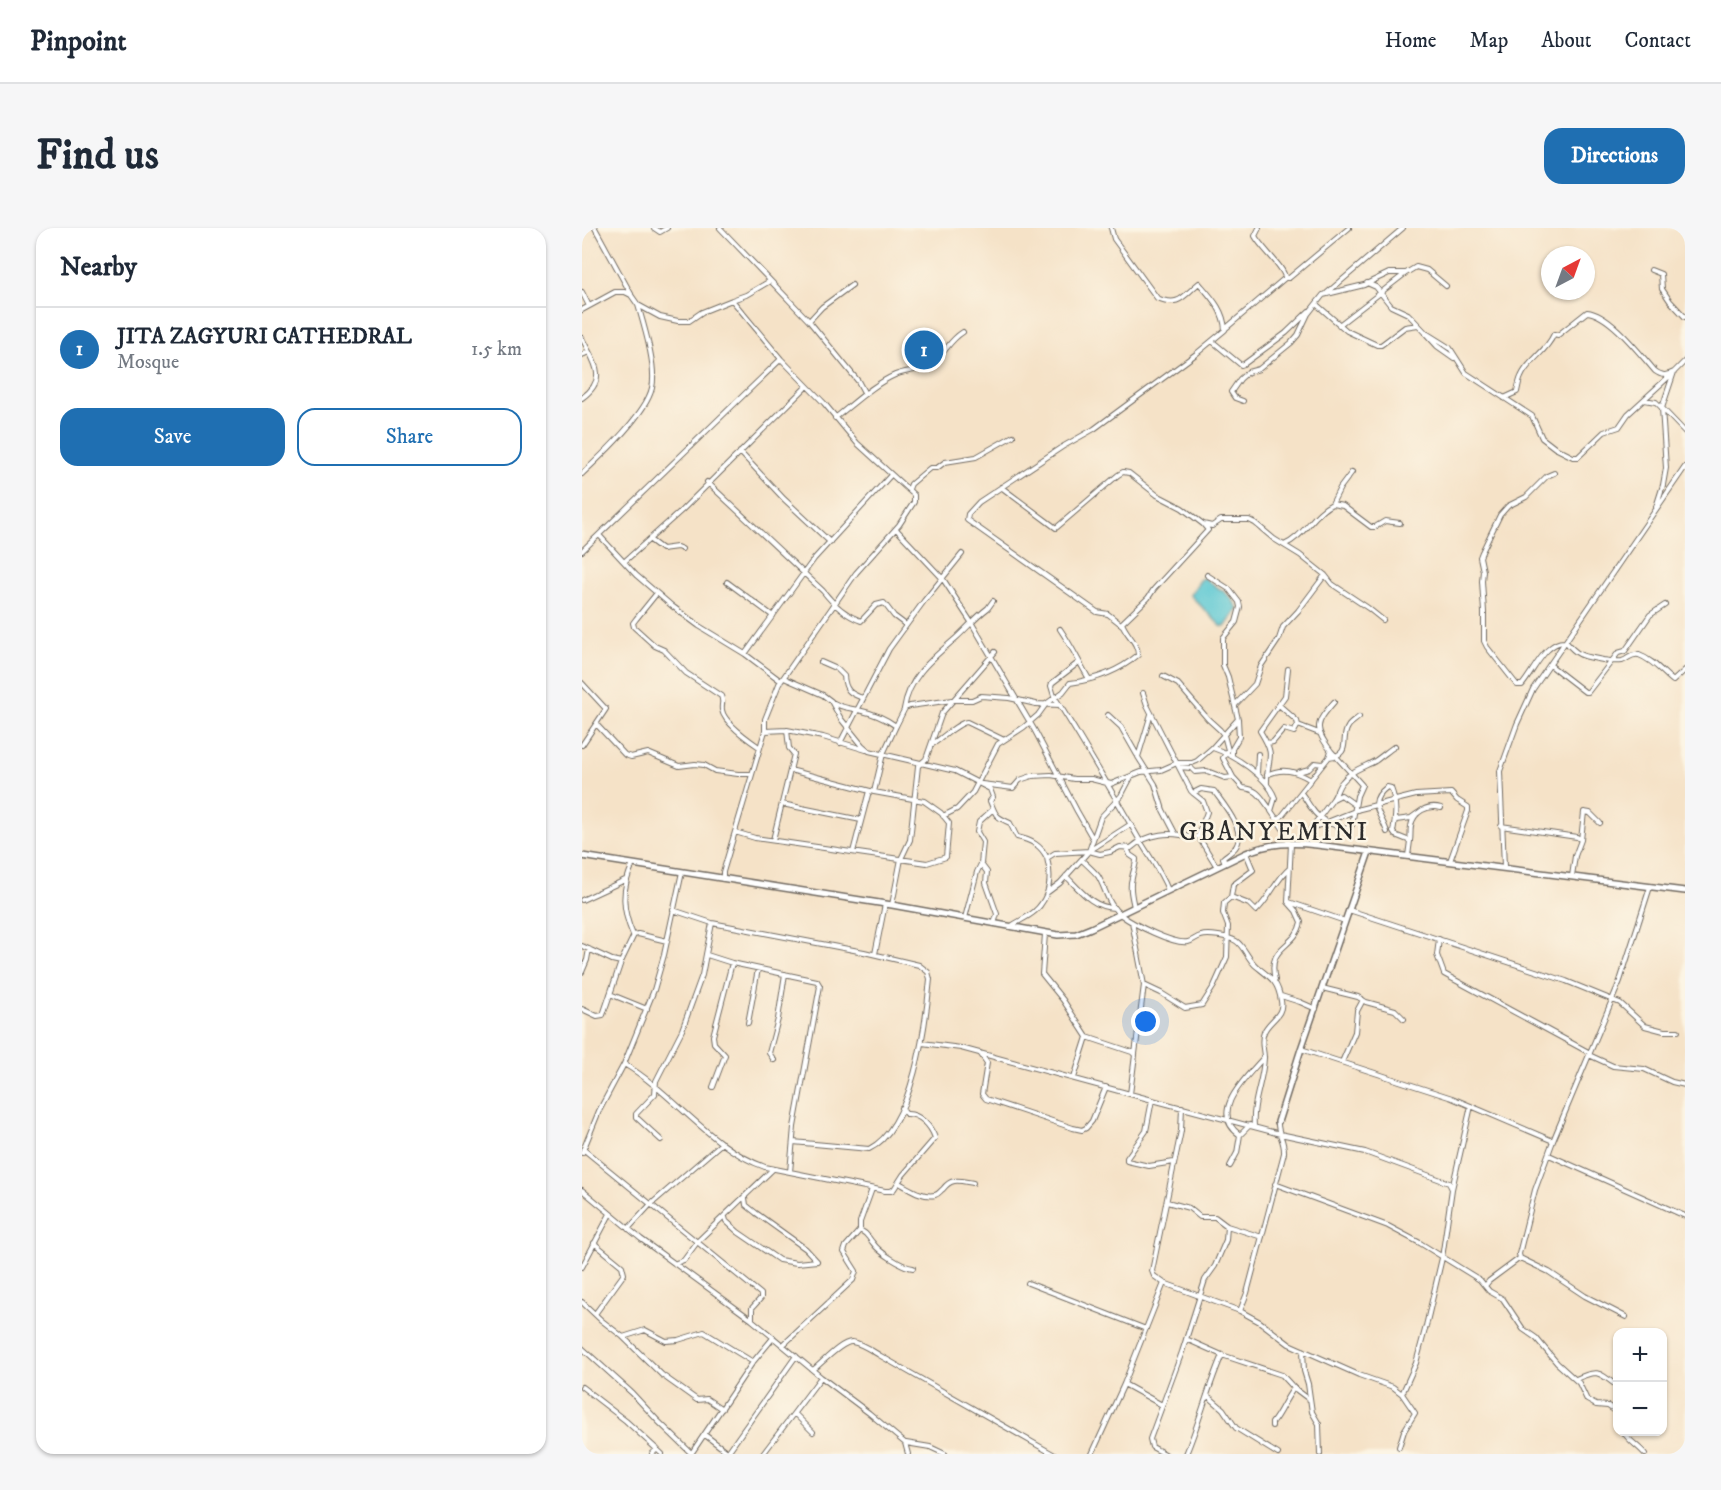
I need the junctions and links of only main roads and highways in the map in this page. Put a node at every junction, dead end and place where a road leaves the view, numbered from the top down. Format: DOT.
graph roads {
  1 [pos="1369,852"];
  2 [pos="582,856"];
  3 [pos="1685,891"];
  4 [pos="1278,1122"];
  1 -- 2 [label="main road"];
  1 -- 3 [label="main road"];
  1 -- 4 [label="main road"];
}
